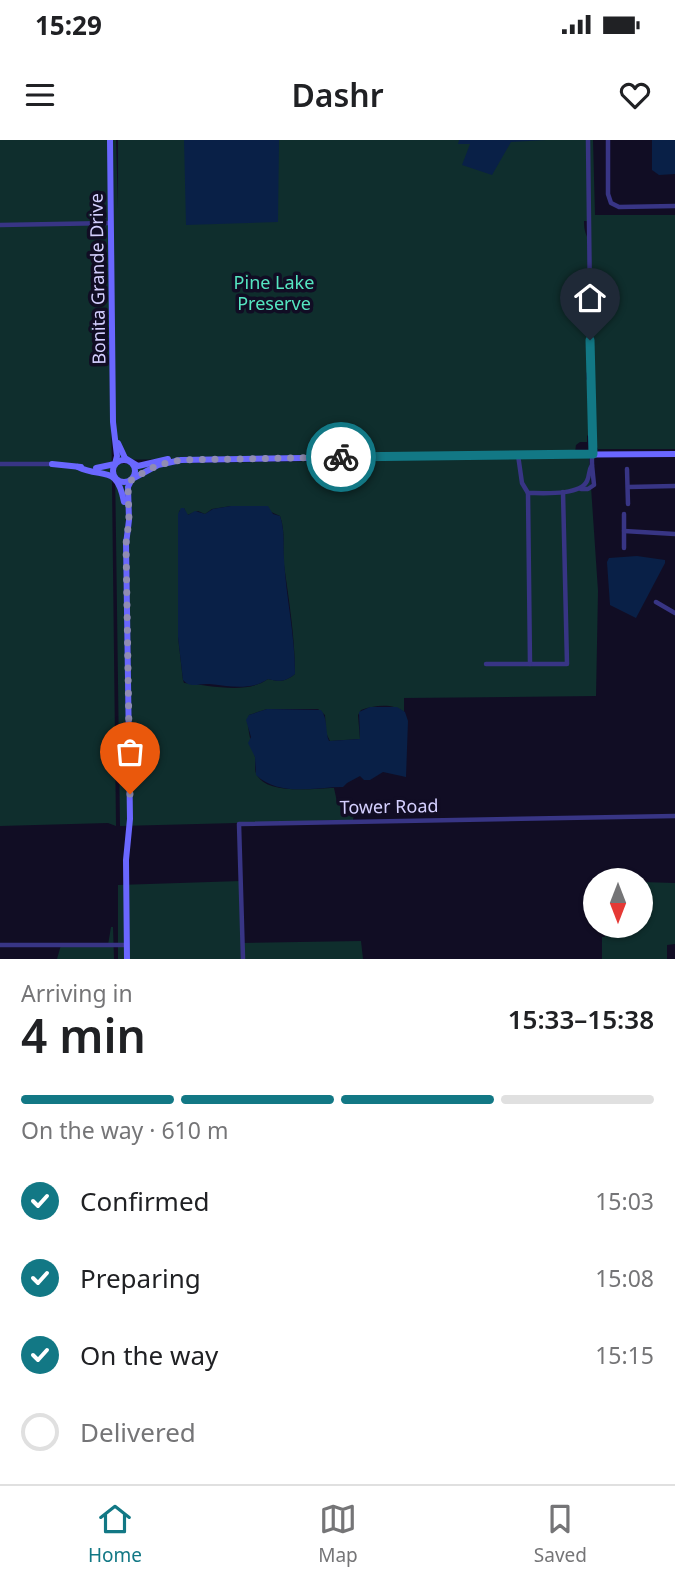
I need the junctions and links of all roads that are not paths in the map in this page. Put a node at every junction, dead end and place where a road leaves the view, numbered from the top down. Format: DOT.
graph roads {
  1 [pos="110,140"];
  2 [pos="588,140"];
  3 [pos="608,140"];
  4 [pos="675,206"];
  5 [pos="111,223"];
  6 [pos="0,225"];
  7 [pos="113,419"];
  8 [pos="593,454"];
  9 [pos="675,454"];
  10 [pos="518,455"];
  11 [pos="236,459"];
  12 [pos="130,462"];
  13 [pos="0,464"];
  14 [pos="52,464"];
  15 [pos="115,464"];
  16 [pos="78,467"];
  17 [pos="627,469"];
  18 [pos="114,477"];
  19 [pos="132,479"];
  20 [pos="675,486"];
  21 [pos="628,487"];
  22 [pos="564,492"];
  23 [pos="528,493"];
  24 [pos="628,504"];
  25 [pos="624,514"];
  26 [pos="624,531"];
  27 [pos="675,534"];
  28 [pos="126,544"];
  29 [pos="624,548"];
  30 [pos="656,602"];
  31 [pos="674,610"];
  32 [pos="486,664"];
  33 [pos="530,664"];
  34 [pos="675,816"];
  35 [pos="0,945"];
  36 [pos="127,945"];
  37 [pos="127,959"];
  38 [pos="243,959"];
  1 -- 5 [label="street, Bonita Grande Drive"];
  2 -- 8 [label="street"];
  3 -- 4 [label="street"];
  5 -- 6 [label="street"];
  5 -- 7 [label="street, Bonita Grande Drive"];
  7 -- 12 [label="street, Bonita Grande Drive"];
  7 -- 15 [label="street, Bonita Grande Drive"];
  8 -- 9 [label="street"];
  8 -- 10 [label="street"];
  8 -- 22 [label="street"];
  10 -- 11 [label="street"];
  10 -- 23 [label="street"];
  11 -- 12 [label="street"];
  11 -- 19 [label="street"];
  12 -- 15 [label="street"];
  12 -- 19 [label="street"];
  13 -- 14 [label="street"];
  14 -- 16 [label="street"];
  15 -- 16 [label="street"];
  15 -- 18 [label="street"];
  16 -- 18 [label="street"];
  17 -- 21 [label="street"];
  18 -- 19 [label="street"];
  18 -- 28 [label="street"];
  19 -- 28 [label="street"];
  20 -- 21 [label="street"];
  21 -- 24 [label="street"];
  22 -- 23 [label="street"];
  22 -- 33 [label="street"];
  23 -- 33 [label="street"];
  25 -- 26 [label="street"];
  26 -- 27 [label="street"];
  26 -- 29 [label="street"];
  28 -- 36 [label="street"];
  30 -- 31 [label="street"];
  32 -- 33 [label="street"];
  34 -- 38 [label="street, Tower Road"];
  35 -- 36 [label="street"];
  36 -- 37 [label="street"];
}
